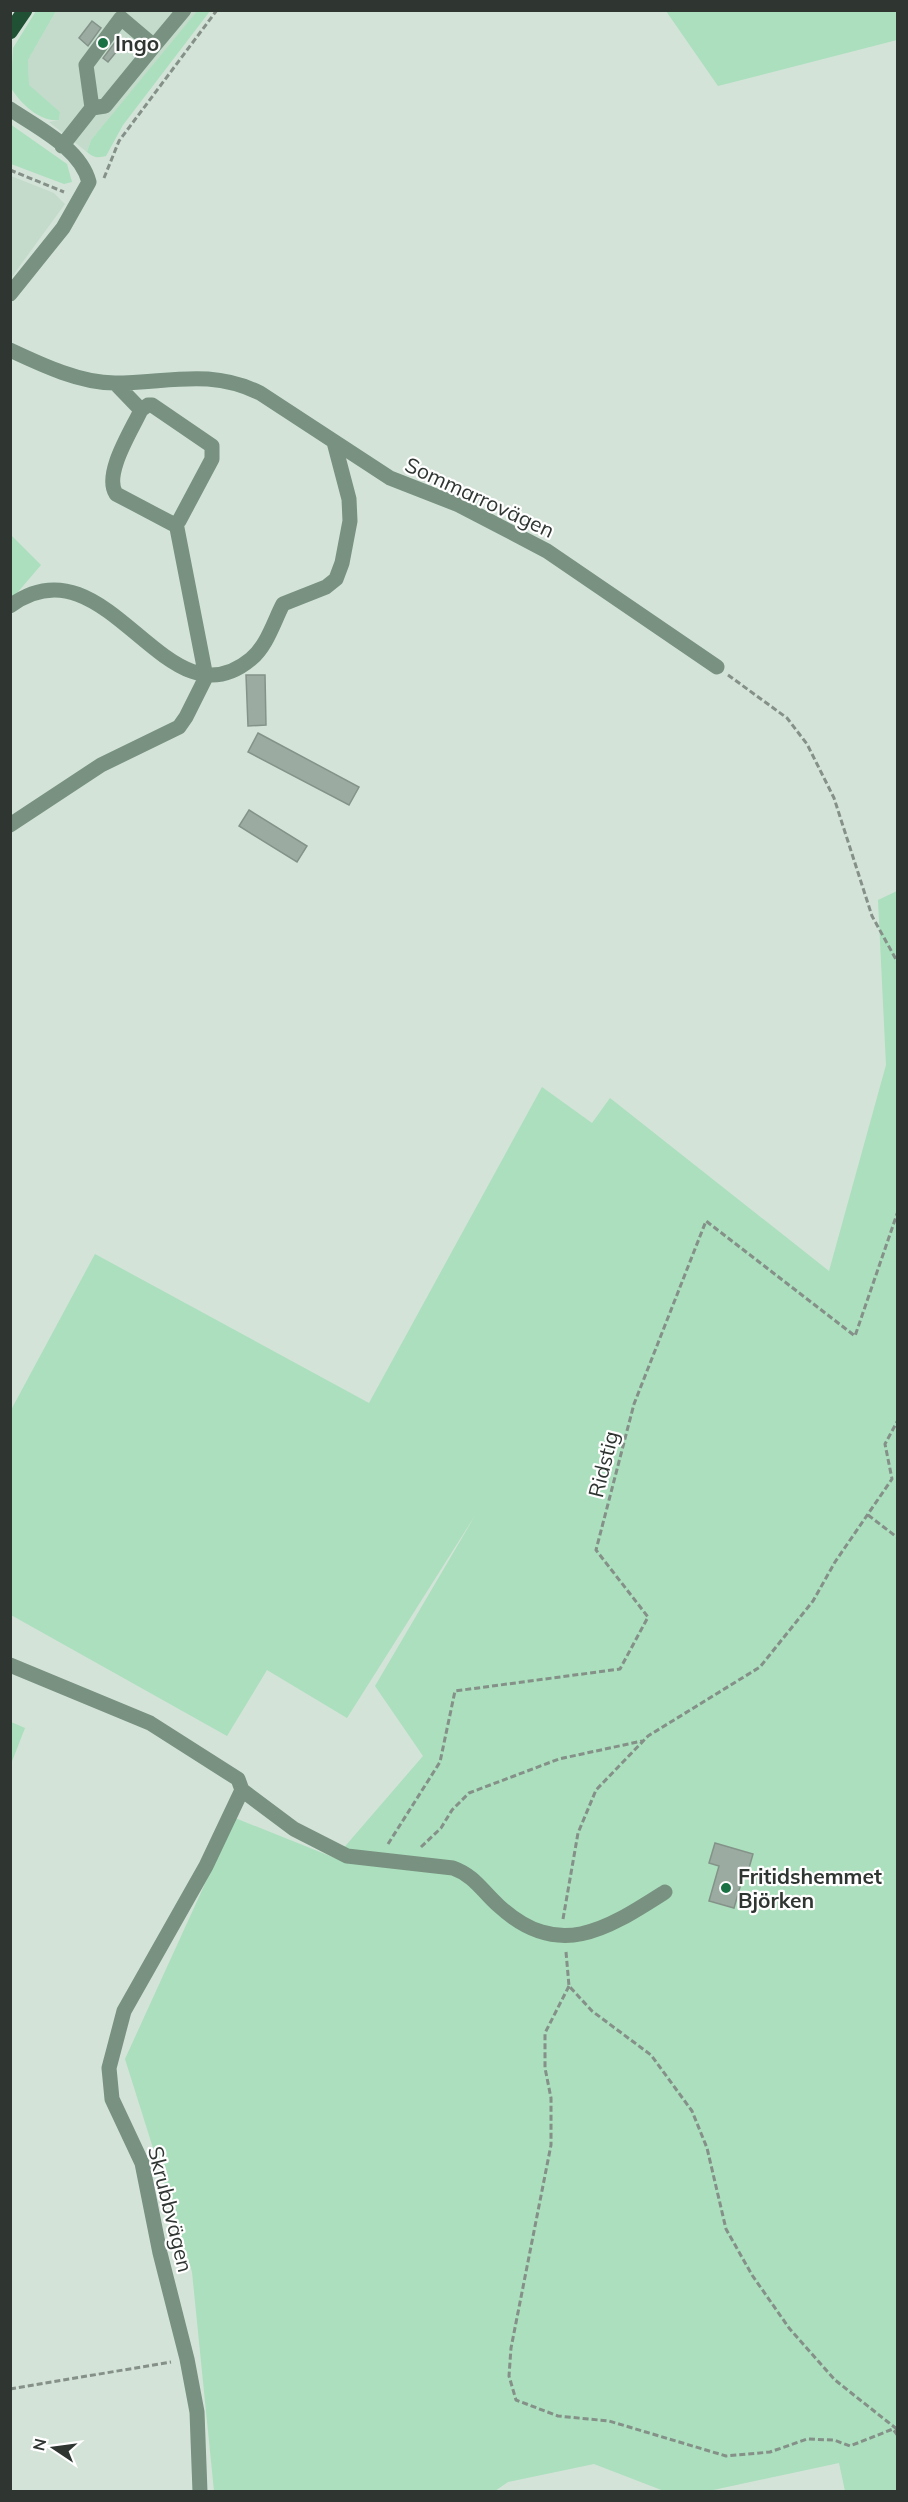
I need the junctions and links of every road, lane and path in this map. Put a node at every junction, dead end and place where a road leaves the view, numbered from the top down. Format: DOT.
graph roads {
  1 [pos="25,10"];
  2 [pos="217,10"];
  3 [pos="182,11"];
  4 [pos="10,32"];
  5 [pos="154,46"];
  6 [pos="92,108"];
  7 [pos="10,109"];
  8 [pos="62,146"];
  9 [pos="10,170"];
  10 [pos="104,181"];
  11 [pos="71,195"];
  12 [pos="10,294"];
  13 [pos="10,350"];
  14 [pos="115,383"];
  15 [pos="141,410"];
  16 [pos="334,442"];
  17 [pos="176,523"];
  18 [pos="10,606"];
  19 [pos="717,667"];
  20 [pos="206,677"];
  21 [pos="10,825"];
  22 [pos="897,963"];
  23 [pos="897,1211"];
  24 [pos="897,1420"];
  25 [pos="892,1479"];
  26 [pos="897,1479"];
  27 [pos="868,1514"];
  28 [pos="897,1538"];
  29 [pos="10,1665"];
  30 [pos="644,1740"];
  31 [pos="242,1791"];
  32 [pos="376,1860"];
  33 [pos="404,1863"];
  34 [pos="665,1892"];
  35 [pos="564,1936"];
  36 [pos="570,1986"];
  37 [pos="187,2359"];
  38 [pos="10,2389"];
  39 [pos="896,2429"];
  40 [pos="897,2436"];
  41 [pos="200,2492"];
  1 -- 4 [label="main road"];
  2 -- 10 [label="path"];
  3 -- 5 [label="street"];
  5 -- 6 [label="street"];
  5 -- 6 [label="street"];
  6 -- 8 [label="street"];
  7 -- 8 [label="street"];
  8 -- 12 [label="street"];
  9 -- 11 [label="path"];
  13 -- 14 [label="street, Sommarrovägen"];
  14 -- 15 [label="street"];
  14 -- 16 [label="street, Sommarrovägen"];
  15 -- 17 [label="street"];
  15 -- 17 [label="street"];
  16 -- 19 [label="street, Sommarrovägen"];
  16 -- 20 [label="street"];
  17 -- 20 [label="street"];
  18 -- 20 [label="street"];
  19 -- 22 [label="path"];
  20 -- 21 [label="street"];
  23 -- 32 [label="path, Ridstig"];
  24 -- 25 [label="path"];
  25 -- 26 [label="path"];
  25 -- 27 [label="path"];
  27 -- 28 [label="path"];
  27 -- 30 [label="path"];
  29 -- 31 [label="street"];
  30 -- 33 [label="path"];
  30 -- 35 [label="path"];
  31 -- 32 [label="street"];
  31 -- 37 [label="street, Skrubbvägen"];
  32 -- 33 [label="street"];
  33 -- 35 [label="street"];
  34 -- 35 [label="street"];
  35 -- 36 [label="path"];
  36 -- 39 [label="path"];
  36 -- 39 [label="path"];
  37 -- 38 [label="path"];
  37 -- 41 [label="street, Skrubbvägen"];
  39 -- 40 [label="path"];
}
